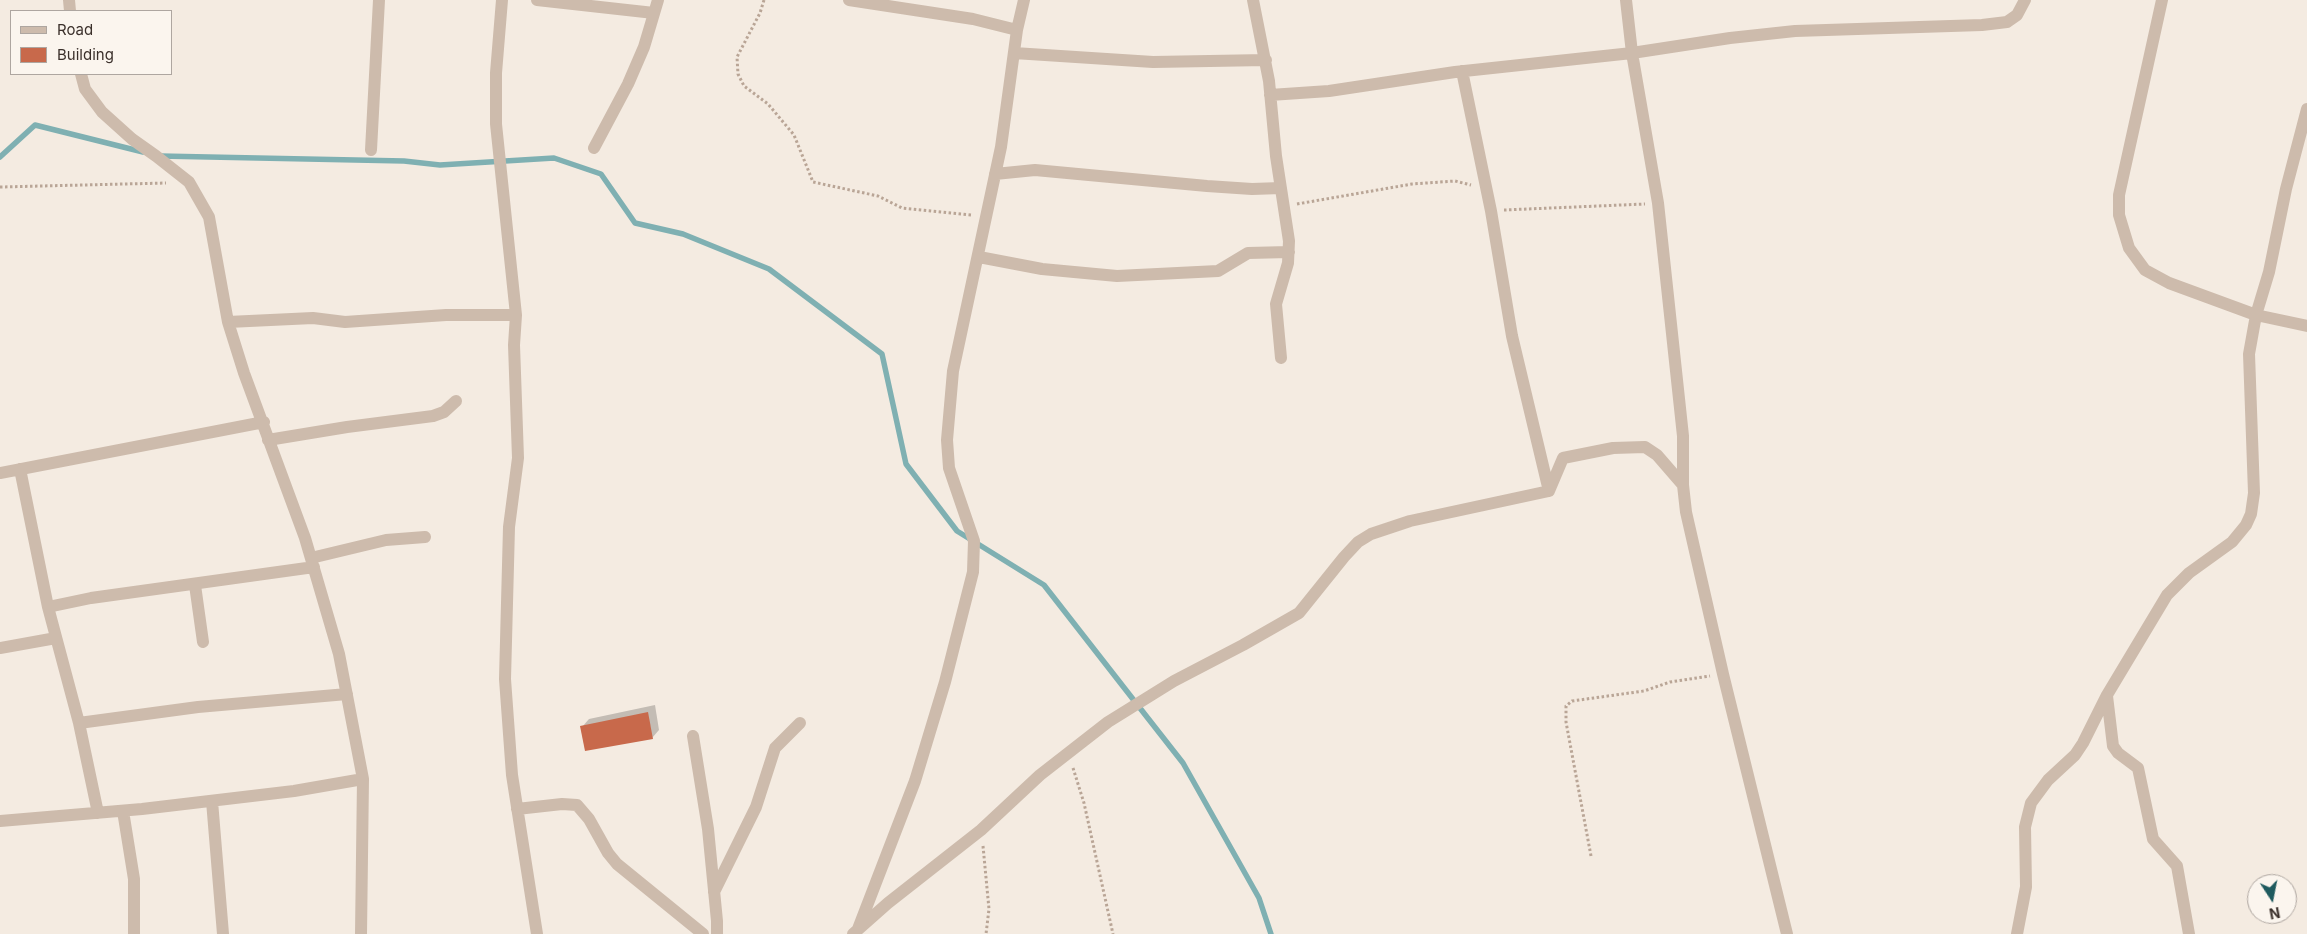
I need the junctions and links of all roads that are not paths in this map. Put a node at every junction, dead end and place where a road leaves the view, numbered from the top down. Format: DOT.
graph roads {
  1 [pos="379,0"];
  2 [pos="502,0"];
  3 [pos="538,0"];
  4 [pos="658,0"];
  5 [pos="849,0"];
  6 [pos="1024,0"];
  7 [pos="1253,0"];
  8 [pos="1626,0"];
  9 [pos="2025,0"];
  10 [pos="2162,0"];
  11 [pos="654,13"];
  12 [pos="1017,30"];
  13 [pos="1014,52"];
  14 [pos="1632,53"];
  15 [pos="1266,60"];
  16 [pos="1462,71"];
  17 [pos="82,75"];
  18 [pos="1270,95"];
  19 [pos="2307,109"];
  20 [pos="594,148"];
  21 [pos="370,150"];
  22 [pos="996,174"];
  23 [pos="1281,188"];
  24 [pos="1289,252"];
  25 [pos="980,257"];
  26 [pos="2256,315"];
  27 [pos="516,316"];
  28 [pos="228,322"];
  29 [pos="2307,326"];
  30 [pos="1280,358"];
  31 [pos="456,401"];
  32 [pos="264,422"];
  33 [pos="268,440"];
  34 [pos="20,468"];
  35 [pos="0,473"];
  36 [pos="1682,485"];
  37 [pos="1549,490"];
  38 [pos="425,537"];
  39 [pos="312,562"];
  40 [pos="195,585"];
  41 [pos="48,607"];
  42 [pos="56,638"];
  43 [pos="203,642"];
  44 [pos="0,648"];
  45 [pos="347,694"];
  46 [pos="2107,694"];
  47 [pos="79,722"];
  48 [pos="800,723"];
  49 [pos="693,736"];
  50 [pos="363,778"];
  51 [pos="212,801"];
  52 [pos="517,808"];
  53 [pos="123,811"];
  54 [pos="98,813"];
  55 [pos="0,821"];
  56 [pos="714,892"];
  57 [pos="855,932"];
  58 [pos="134,934"];
  59 [pos="223,934"];
  60 [pos="361,934"];
  61 [pos="537,934"];
  62 [pos="703,934"];
  63 [pos="717,934"];
  64 [pos="1787,934"];
  65 [pos="2017,934"];
  66 [pos="2189,934"];
  1 -- 21 [label="street"];
  2 -- 27 [label="street"];
  3 -- 11 [label="street"];
  4 -- 11 [label="street"];
  5 -- 12 [label="street"];
  6 -- 12 [label="street"];
  7 -- 15 [label="street"];
  8 -- 14 [label="street"];
  9 -- 14 [label="street"];
  10 -- 26 [label="street"];
  11 -- 20 [label="street"];
  12 -- 13 [label="street"];
  13 -- 15 [label="street"];
  13 -- 22 [label="street"];
  14 -- 16 [label="street"];
  14 -- 36 [label="street"];
  15 -- 18 [label="street"];
  16 -- 18 [label="street"];
  16 -- 37 [label="street"];
  17 -- 28 [label="street"];
  18 -- 23 [label="street"];
  19 -- 26 [label="street"];
  22 -- 23 [label="street"];
  22 -- 25 [label="street"];
  23 -- 24 [label="street"];
  24 -- 25 [label="street"];
  24 -- 30 [label="street"];
  25 -- 57 [label="street"];
  26 -- 29 [label="street"];
  26 -- 46 [label="street"];
  27 -- 28 [label="street"];
  27 -- 52 [label="street"];
  28 -- 32 [label="street"];
  31 -- 33 [label="street"];
  32 -- 33 [label="street"];
  32 -- 34 [label="street"];
  33 -- 39 [label="street"];
  34 -- 35 [label="street"];
  34 -- 41 [label="street"];
  36 -- 37 [label="street"];
  36 -- 64 [label="street"];
  37 -- 57 [label="street"];
  38 -- 39 [label="street"];
  39 -- 40 [label="street"];
  39 -- 45 [label="street"];
  40 -- 41 [label="street"];
  40 -- 43 [label="street"];
  41 -- 42 [label="street"];
  42 -- 44 [label="street"];
  42 -- 47 [label="street"];
  45 -- 47 [label="street"];
  45 -- 50 [label="street"];
  46 -- 65 [label="street"];
  46 -- 66 [label="street"];
  47 -- 54 [label="street"];
  48 -- 56 [label="street"];
  49 -- 56 [label="street"];
  50 -- 51 [label="street"];
  50 -- 60 [label="street"];
  51 -- 53 [label="street"];
  51 -- 59 [label="street"];
  52 -- 61 [label="street"];
  52 -- 62 [label="street"];
  53 -- 54 [label="street"];
  53 -- 58 [label="street"];
  54 -- 55 [label="street"];
  56 -- 63 [label="street"];
}
